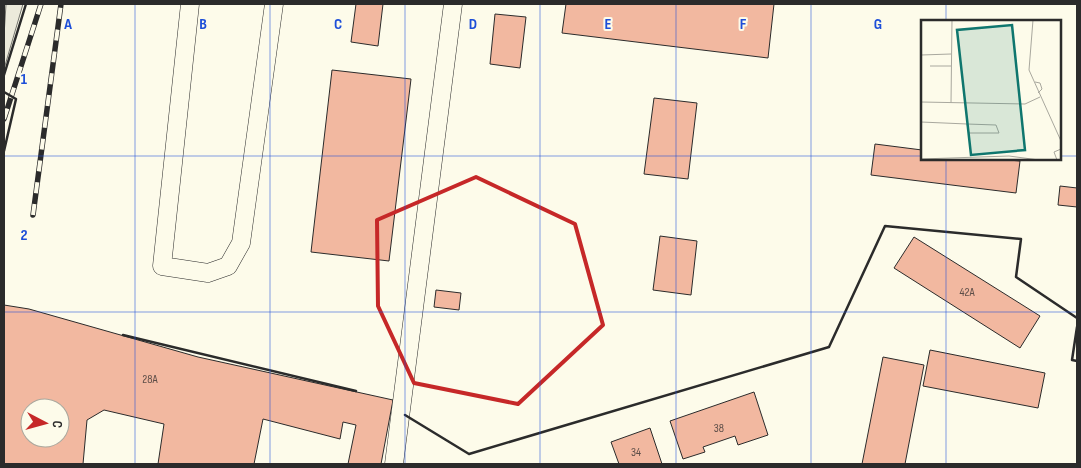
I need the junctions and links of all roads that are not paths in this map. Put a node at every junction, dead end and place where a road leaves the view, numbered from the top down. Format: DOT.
graph roads {
  1 [pos="190,4"];
  2 [pos="274,4"];
  3 [pos="453,4"];
  4 [pos="394,464"];
  1 -- 2 [label="lane"];
  3 -- 4 [label="lane"];
}
